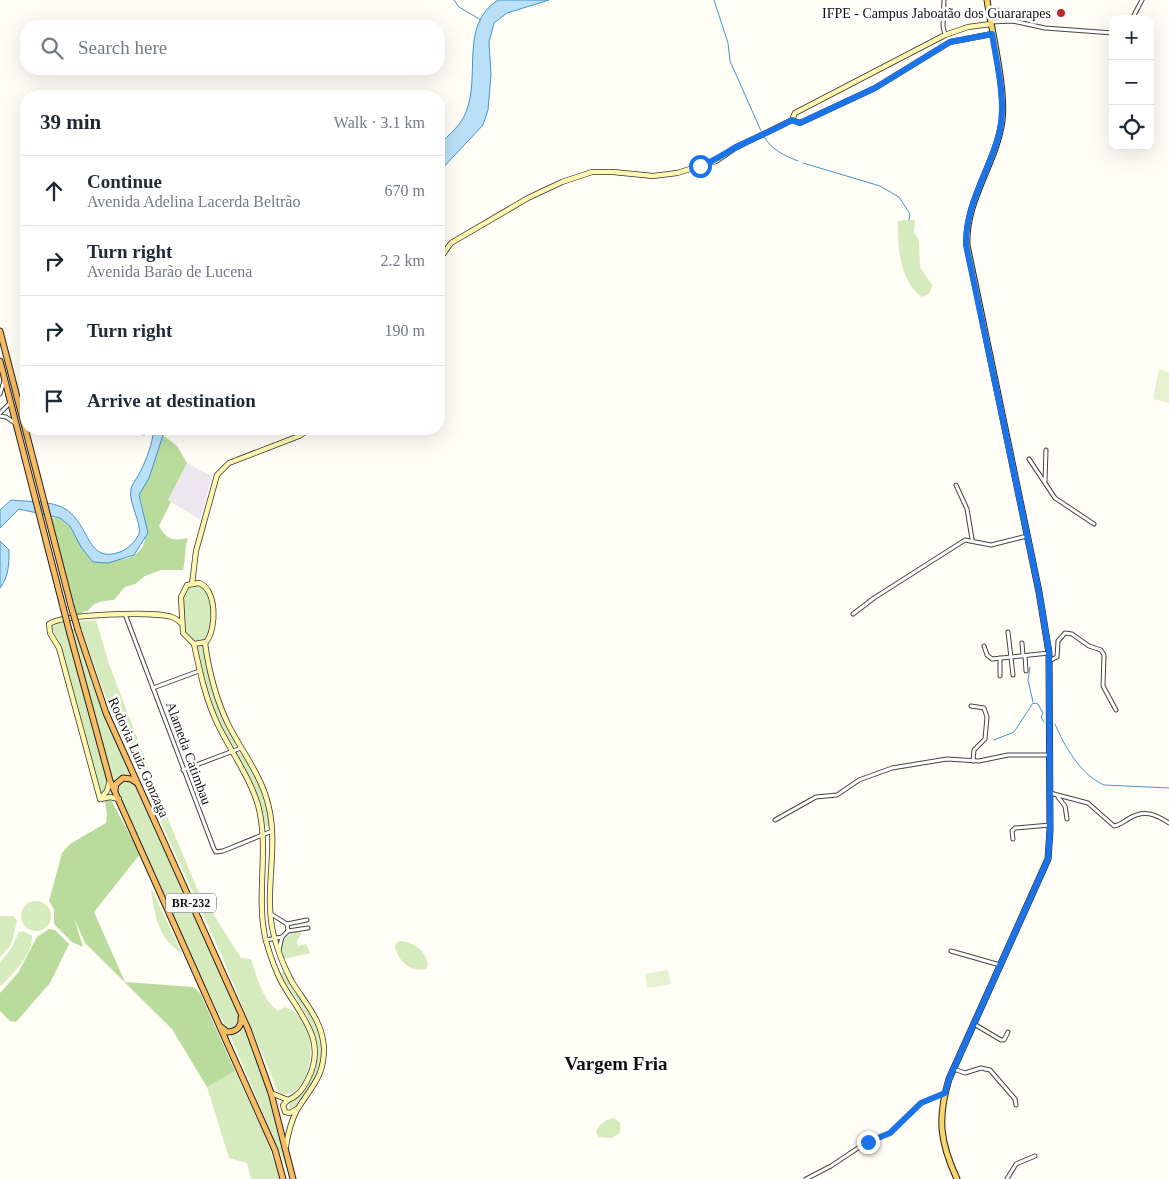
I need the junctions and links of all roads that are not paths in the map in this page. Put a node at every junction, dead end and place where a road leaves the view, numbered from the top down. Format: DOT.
graph roads {
  1 [pos="944,0"];
  2 [pos="987,0"];
  3 [pos="1142,0"];
  4 [pos="996,10"];
  5 [pos="1134,15"];
  6 [pos="1013,21"];
  7 [pos="991,23"];
  8 [pos="1109,33"];
  9 [pos="992,34"];
  10 [pos="946,35"];
  11 [pos="792,120"];
  12 [pos="445,251"];
  13 [pos="0,331"];
  14 [pos="0,361"];
  15 [pos="4,378"];
  16 [pos="0,394"];
  17 [pos="10,402"];
  18 [pos="20,409"];
  19 [pos="0,414"];
  20 [pos="16,425"];
  21 [pos="27,435"];
  22 [pos="301,435"];
  23 [pos="1046,450"];
  24 [pos="1029,459"];
  25 [pos="1045,482"];
  26 [pos="956,486"];
  27 [pos="1094,524"];
  28 [pos="48,532"];
  29 [pos="1027,536"];
  30 [pos="972,539"];
  31 [pos="192,584"];
  32 [pos="180,609"];
  33 [pos="125,614"];
  34 [pos="853,614"];
  35 [pos="171,616"];
  36 [pos="181,623"];
  37 [pos="1008,632"];
  38 [pos="205,643"];
  39 [pos="1022,643"];
  40 [pos="194,644"];
  41 [pos="984,646"];
  42 [pos="1049,652"];
  43 [pos="1024,656"];
  44 [pos="1011,657"];
  45 [pos="1000,658"];
  46 [pos="1050,661"];
  47 [pos="200,671"];
  48 [pos="1026,671"];
  49 [pos="1013,675"];
  50 [pos="1000,676"];
  51 [pos="153,688"];
  52 [pos="971,706"];
  53 [pos="1116,710"];
  54 [pos="241,748"];
  55 [pos="232,752"];
  56 [pos="1049,755"];
  57 [pos="974,761"];
  58 [pos="183,770"];
  59 [pos="110,781"];
  60 [pos="139,786"];
  61 [pos="1050,793"];
  62 [pos="1057,796"];
  63 [pos="118,797"];
  64 [pos="100,799"];
  65 [pos="1067,819"];
  66 [pos="775,820"];
  67 [pos="1169,823"];
  68 [pos="1050,824"];
  69 [pos="273,830"];
  70 [pos="263,833"];
  71 [pos="1013,839"];
  72 [pos="261,869"];
  73 [pos="270,871"];
  74 [pos="270,914"];
  75 [pos="307,920"];
  76 [pos="302,921"];
  77 [pos="287,924"];
  78 [pos="288,931"];
  79 [pos="282,937"];
  80 [pos="274,938"];
  81 [pos="266,940"];
  82 [pos="951,951"];
  83 [pos="280,953"];
  84 [pos="1000,965"];
  85 [pos="286,969"];
  86 [pos="277,972"];
  87 [pos="240,1011"];
  88 [pos="217,1020"];
  89 [pos="974,1024"];
  90 [pos="1008,1032"];
  91 [pos="954,1069"];
  92 [pos="271,1093"];
  93 [pos="945,1093"];
  94 [pos="288,1100"];
  95 [pos="1016,1105"];
  96 [pos="298,1108"];
  97 [pos="286,1146"];
  98 [pos="1035,1156"];
  99 [pos="283,1179"];
  100 [pos="293,1179"];
  101 [pos="806,1179"];
  102 [pos="957,1179"];
  103 [pos="1007,1179"];
  1 -- 10 [label="street"];
  2 -- 7 [label="main road"];
  3 -- 5 [label="street"];
  4 -- 6 [label="street"];
  6 -- 7 [label="street"];
  6 -- 8 [label="street"];
  7 -- 9 [label="main road"];
  7 -- 10 [label="main road"];
  9 -- 11 [label="main road"];
  9 -- 29 [label="main road"];
  10 -- 11 [label="main road"];
  11 -- 12 [label="main road"];
  13 -- 18 [label="highway, Rodovia Luiz Gonzaga / BR-232"];
  14 -- 15 [label="highway, Rodovia Luiz Gonzaga / BR-232"];
  15 -- 16 [label="street"];
  15 -- 17 [label="highway, Rodovia Luiz Gonzaga / BR-232"];
  17 -- 19 [label="street"];
  17 -- 20 [label="highway, Rodovia Luiz Gonzaga / BR-232"];
  19 -- 20 [label="street"];
  20 -- 28 [label="highway, Rodovia Luiz Gonzaga / BR-232"];
  21 -- 28 [label="highway, Rodovia Luiz Gonzaga / BR-232"];
  22 -- 31 [label="main road"];
  23 -- 25 [label="street"];
  24 -- 25 [label="street"];
  25 -- 27 [label="street"];
  26 -- 30 [label="street"];
  28 -- 59 [label="highway, Rodovia Luiz Gonzaga / BR-232, bridge"];
  28 -- 60 [label="highway, Rodovia Luiz Gonzaga / BR-232, bridge"];
  29 -- 30 [label="street"];
  29 -- 42 [label="main road"];
  30 -- 34 [label="street"];
  31 -- 32 [label="main road"];
  31 -- 38 [label="main road"];
  32 -- 35 [label="main road"];
  32 -- 36 [label="main road"];
  33 -- 35 [label="main road"];
  33 -- 51 [label="street, Alameda Catimbau"];
  33 -- 64 [label="main road"];
  35 -- 36 [label="main road"];
  36 -- 40 [label="main road"];
  37 -- 44 [label="street"];
  38 -- 40 [label="main road"];
  38 -- 54 [label="main road"];
  39 -- 43 [label="street"];
  40 -- 47 [label="main road"];
  41 -- 45 [label="street"];
  42 -- 43 [label="street"];
  42 -- 46 [label="main road"];
  43 -- 44 [label="street"];
  43 -- 48 [label="street"];
  44 -- 45 [label="street"];
  44 -- 49 [label="street"];
  45 -- 50 [label="street"];
  46 -- 53 [label="street"];
  46 -- 56 [label="main road"];
  47 -- 51 [label="street"];
  47 -- 55 [label="main road"];
  51 -- 58 [label="street, Alameda Catimbau"];
  52 -- 57 [label="street"];
  54 -- 55 [label="street"];
  54 -- 69 [label="main road"];
  55 -- 58 [label="street"];
  55 -- 70 [label="main road"];
  56 -- 57 [label="street"];
  56 -- 61 [label="main road"];
  57 -- 66 [label="street"];
  58 -- 70 [label="street, Alameda Catimbau"];
  59 -- 63 [label="highway, Rodovia Luiz Gonzaga / BR-232"];
  59 -- 64 [label="main road"];
  60 -- 63 [label="highway"];
  60 -- 87 [label="highway, Rodovia Luiz Gonzaga / BR-232"];
  61 -- 62 [label="street"];
  61 -- 68 [label="main road"];
  62 -- 65 [label="street"];
  62 -- 67 [label="street"];
  63 -- 64 [label="main road"];
  63 -- 88 [label="highway, Rodovia Luiz Gonzaga / BR-232"];
  68 -- 71 [label="street"];
  68 -- 84 [label="main road"];
  69 -- 70 [label="street"];
  69 -- 73 [label="main road"];
  70 -- 72 [label="main road"];
  72 -- 73 [label="street"];
  72 -- 81 [label="main road"];
  73 -- 74 [label="main road"];
  74 -- 77 [label="street"];
  74 -- 80 [label="main road"];
  75 -- 76 [label="street"];
  76 -- 77 [label="street"];
  76 -- 78 [label="street"];
  77 -- 78 [label="street"];
  78 -- 79 [label="street"];
  79 -- 80 [label="street"];
  79 -- 83 [label="street"];
  80 -- 81 [label="street"];
  80 -- 83 [label="main road"];
  81 -- 86 [label="main road"];
  82 -- 84 [label="street"];
  83 -- 85 [label="main road"];
  84 -- 89 [label="main road"];
  85 -- 86 [label="street"];
  85 -- 96 [label="main road"];
  86 -- 94 [label="main road"];
  87 -- 88 [label="highway"];
  87 -- 92 [label="highway, Rodovia Luiz Gonzaga / BR-232"];
  88 -- 99 [label="highway, Rodovia Luiz Gonzaga / BR-232"];
  89 -- 90 [label="street"];
  89 -- 91 [label="main road"];
  91 -- 93 [label="main road"];
  91 -- 95 [label="street"];
  92 -- 94 [label="main road"];
  92 -- 97 [label="highway, Rodovia Luiz Gonzaga / BR-232"];
  93 -- 101 [label="street"];
  93 -- 102 [label="main road"];
  94 -- 96 [label="main road"];
  96 -- 97 [label="main road"];
  97 -- 100 [label="highway, Rodovia Luiz Gonzaga / BR-232"];
  98 -- 103 [label="street"];
}
